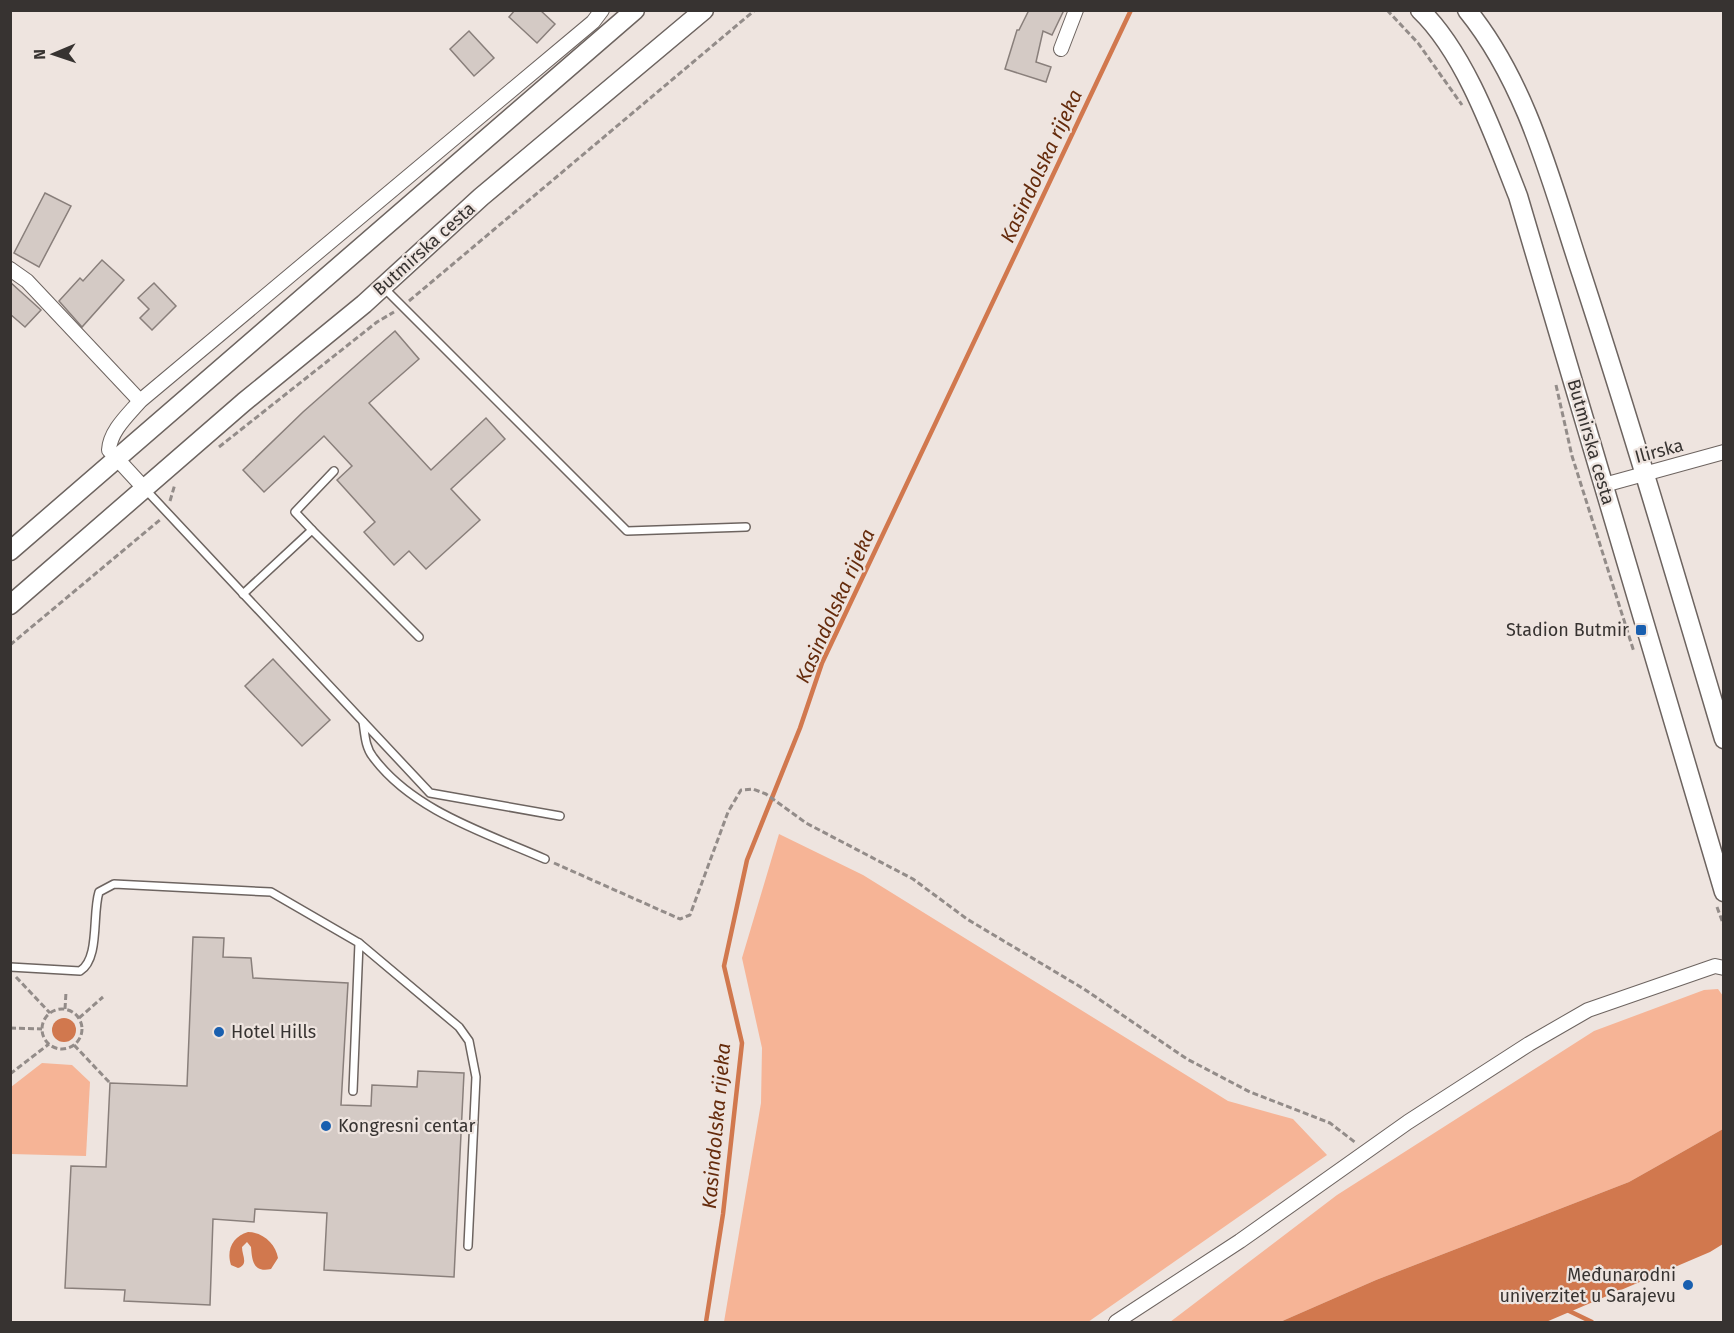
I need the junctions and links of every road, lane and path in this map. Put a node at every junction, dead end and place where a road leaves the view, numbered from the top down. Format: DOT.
graph roads {
  1 [pos="602,10"];
  2 [pos="635,10"];
  3 [pos="704,10"];
  4 [pos="755,10"];
  5 [pos="1076,10"];
  6 [pos="1387,10"];
  7 [pos="1420,10"];
  8 [pos="1467,10"];
  9 [pos="1061,49"];
  10 [pos="1465,110"];
  11 [pos="10,269"];
  12 [pos="382,287"];
  13 [pos="401,308"];
  14 [pos="1554,377"];
  15 [pos="140,401"];
  16 [pos="1724,452"];
  17 [pos="212,453"];
  18 [pos="117,459"];
  19 [pos="334,471"];
  20 [pos="1644,473"];
  21 [pos="175,482"];
  22 [pos="1604,485"];
  23 [pos="144,488"];
  24 [pos="167,514"];
  25 [pos="746,527"];
  26 [pos="312,530"];
  27 [pos="10,551"];
  28 [pos="243,594"];
  29 [pos="10,605"];
  30 [pos="418,637"];
  31 [pos="10,645"];
  32 [pos="1635,655"];
  33 [pos="363,722"];
  34 [pos="1724,739"];
  35 [pos="560,816"];
  36 [pos="545,859"];
  37 [pos="1720,898"];
  38 [pos="1724,926"];
  39 [pos="359,943"];
  40 [pos="1724,953"];
  41 [pos="1719,967"];
  42 [pos="10,969"];
  43 [pos="66,992"];
  44 [pos="103,997"];
  45 [pos="65,1009"];
  46 [pos="50,1013"];
  47 [pos="79,1018"];
  48 [pos="10,1028"];
  49 [pos="42,1029"];
  50 [pos="49,1044"];
  51 [pos="74,1045"];
  52 [pos="10,1074"];
  53 [pos="110,1083"];
  54 [pos="353,1091"];
  55 [pos="1367,1152"];
  56 [pos="468,1246"];
  57 [pos="1116,1323"];
  1 -- 15 [label="street"];
  2 -- 18 [label="main road"];
  3 -- 12 [label="main road, Butmirska cesta"];
  4 -- 13 [label="path"];
  5 -- 9 [label="street"];
  6 -- 10 [label="path"];
  7 -- 22 [label="main road, Butmirska cesta"];
  8 -- 20 [label="main road"];
  11 -- 15 [label="street"];
  12 -- 13 [label="lane"];
  12 -- 23 [label="main road, Butmirska cesta"];
  13 -- 17 [label="path"];
  13 -- 25 [label="lane"];
  14 -- 32 [label="path"];
  15 -- 18 [label="street"];
  16 -- 20 [label="street, Ilirska"];
  18 -- 23 [label="street"];
  18 -- 27 [label="main road"];
  19 -- 26 [label="lane"];
  20 -- 22 [label="street, Ilirska"];
  20 -- 34 [label="main road"];
  21 -- 24 [label="path"];
  22 -- 37 [label="main road, Butmirska cesta"];
  23 -- 24 [label="lane"];
  23 -- 29 [label="main road, Butmirska cesta"];
  24 -- 28 [label="lane"];
  24 -- 31 [label="path"];
  26 -- 28 [label="lane"];
  26 -- 30 [label="lane"];
  28 -- 33 [label="lane"];
  33 -- 35 [label="lane"];
  33 -- 36 [label="lane"];
  36 -- 55 [label="path"];
  37 -- 38 [label="path"];
  39 -- 42 [label="lane"];
  39 -- 54 [label="lane"];
  39 -- 56 [label="lane"];
  40 -- 41 [label="street"];
  41 -- 55 [label="street"];
  42 -- 46 [label="path"];
  43 -- 45 [label="path"];
  44 -- 47 [label="path"];
  45 -- 46 [label="path"];
  45 -- 47 [label="path"];
  46 -- 49 [label="path"];
  47 -- 51 [label="path"];
  48 -- 49 [label="path"];
  49 -- 50 [label="path"];
  50 -- 51 [label="path"];
  50 -- 52 [label="path"];
  51 -- 53 [label="path"];
  55 -- 57 [label="street"];
}
